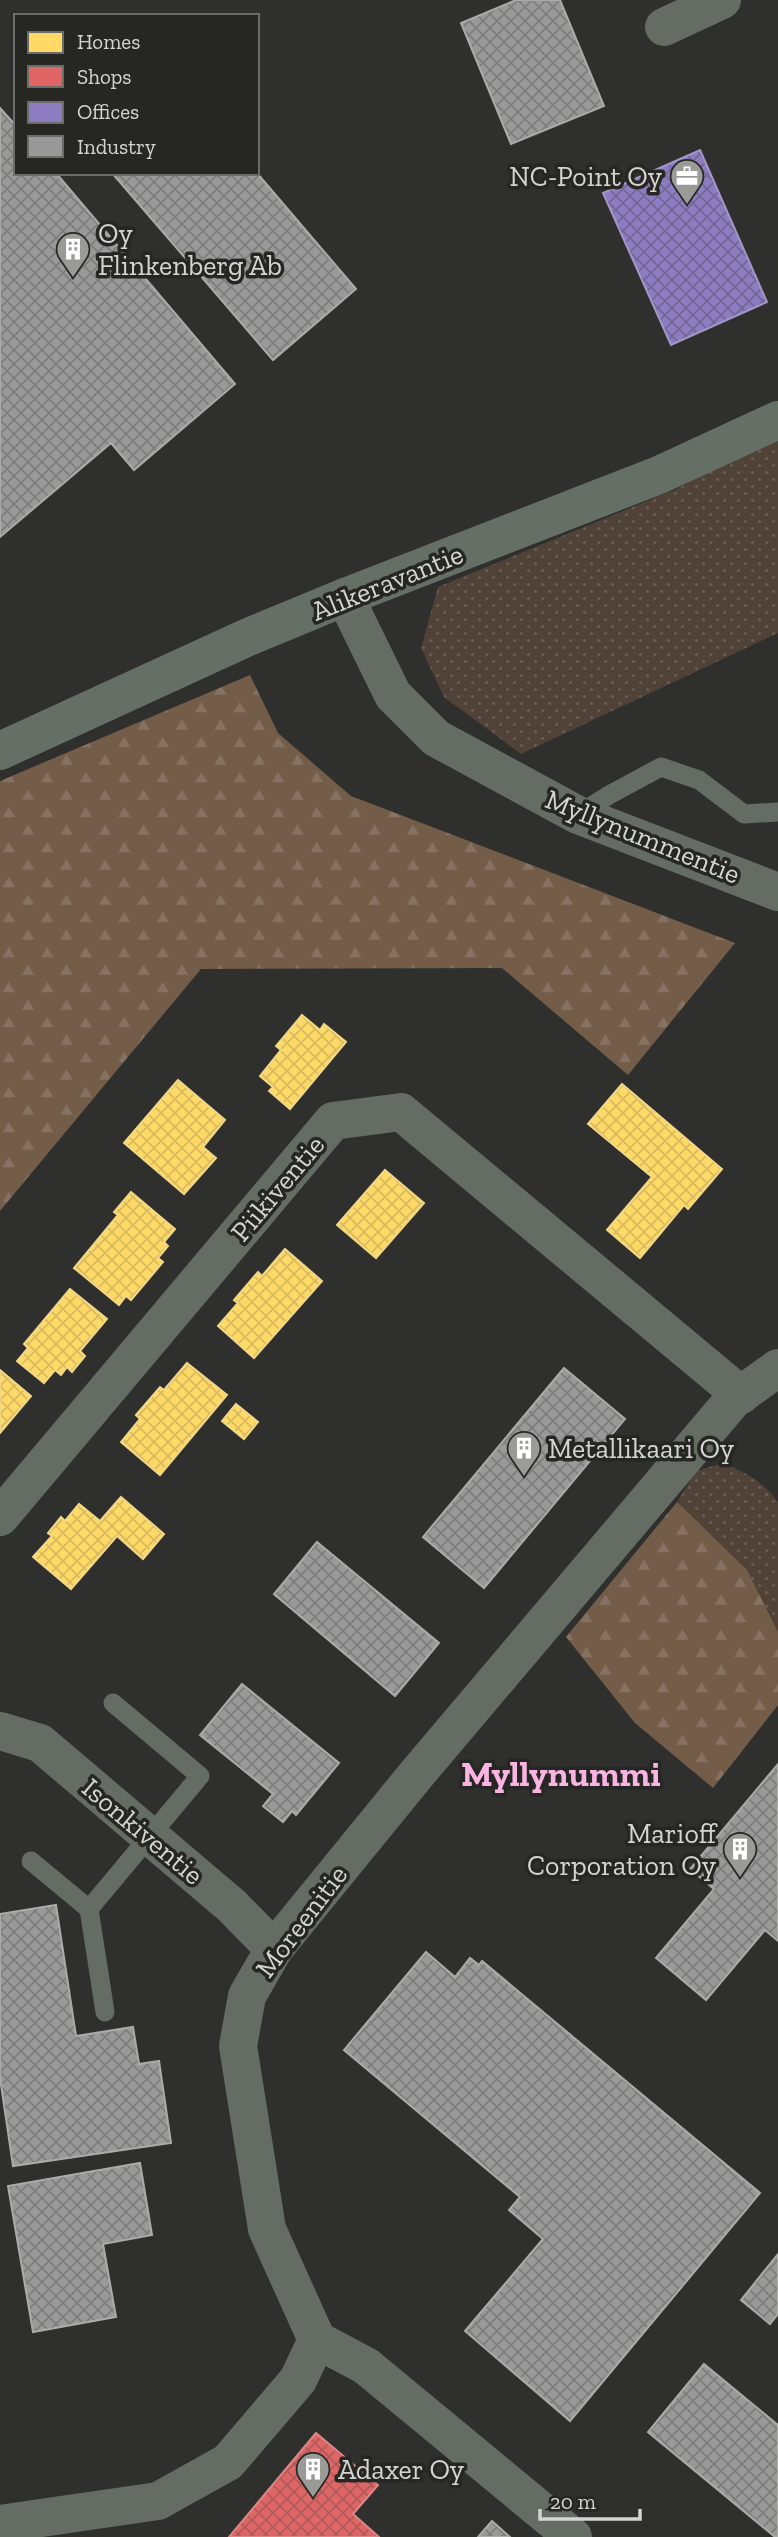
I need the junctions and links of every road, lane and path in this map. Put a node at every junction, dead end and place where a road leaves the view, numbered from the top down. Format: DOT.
graph roads {
  1 [pos="722,0"];
  2 [pos="664,27"];
  3 [pos="778,421"];
  4 [pos="345,597"];
  5 [pos="0,751"];
  6 [pos="778,812"];
  7 [pos="578,815"];
  8 [pos="778,892"];
  9 [pos="778,1368"];
  10 [pos="741,1395"];
  11 [pos="0,1517"];
  12 [pos="113,1703"];
  13 [pos="0,1731"];
  14 [pos="149,1836"];
  15 [pos="31,1861"];
  16 [pos="89,1909"];
  17 [pos="274,1949"];
  18 [pos="105,2012"];
  19 [pos="317,2340"];
  20 [pos="0,2525"];
  21 [pos="573,2537"];
  1 -- 2 [label="street"];
  3 -- 4 [label="street, Alikeravantie"];
  4 -- 5 [label="street, Alikeravantie"];
  4 -- 7 [label="street, Myllynummentie"];
  6 -- 7 [label="lane"];
  7 -- 8 [label="street, Myllynummentie"];
  9 -- 10 [label="street, Moreenitie"];
  10 -- 11 [label="street, Piikiventie"];
  10 -- 17 [label="street, Moreenitie"];
  12 -- 14 [label="lane"];
  13 -- 14 [label="street, Isonkiventie"];
  14 -- 16 [label="lane"];
  14 -- 17 [label="street, Isonkiventie"];
  15 -- 16 [label="lane"];
  16 -- 18 [label="lane"];
  17 -- 19 [label="street, Moreenitie"];
  19 -- 20 [label="street"];
  19 -- 21 [label="street"];
}
